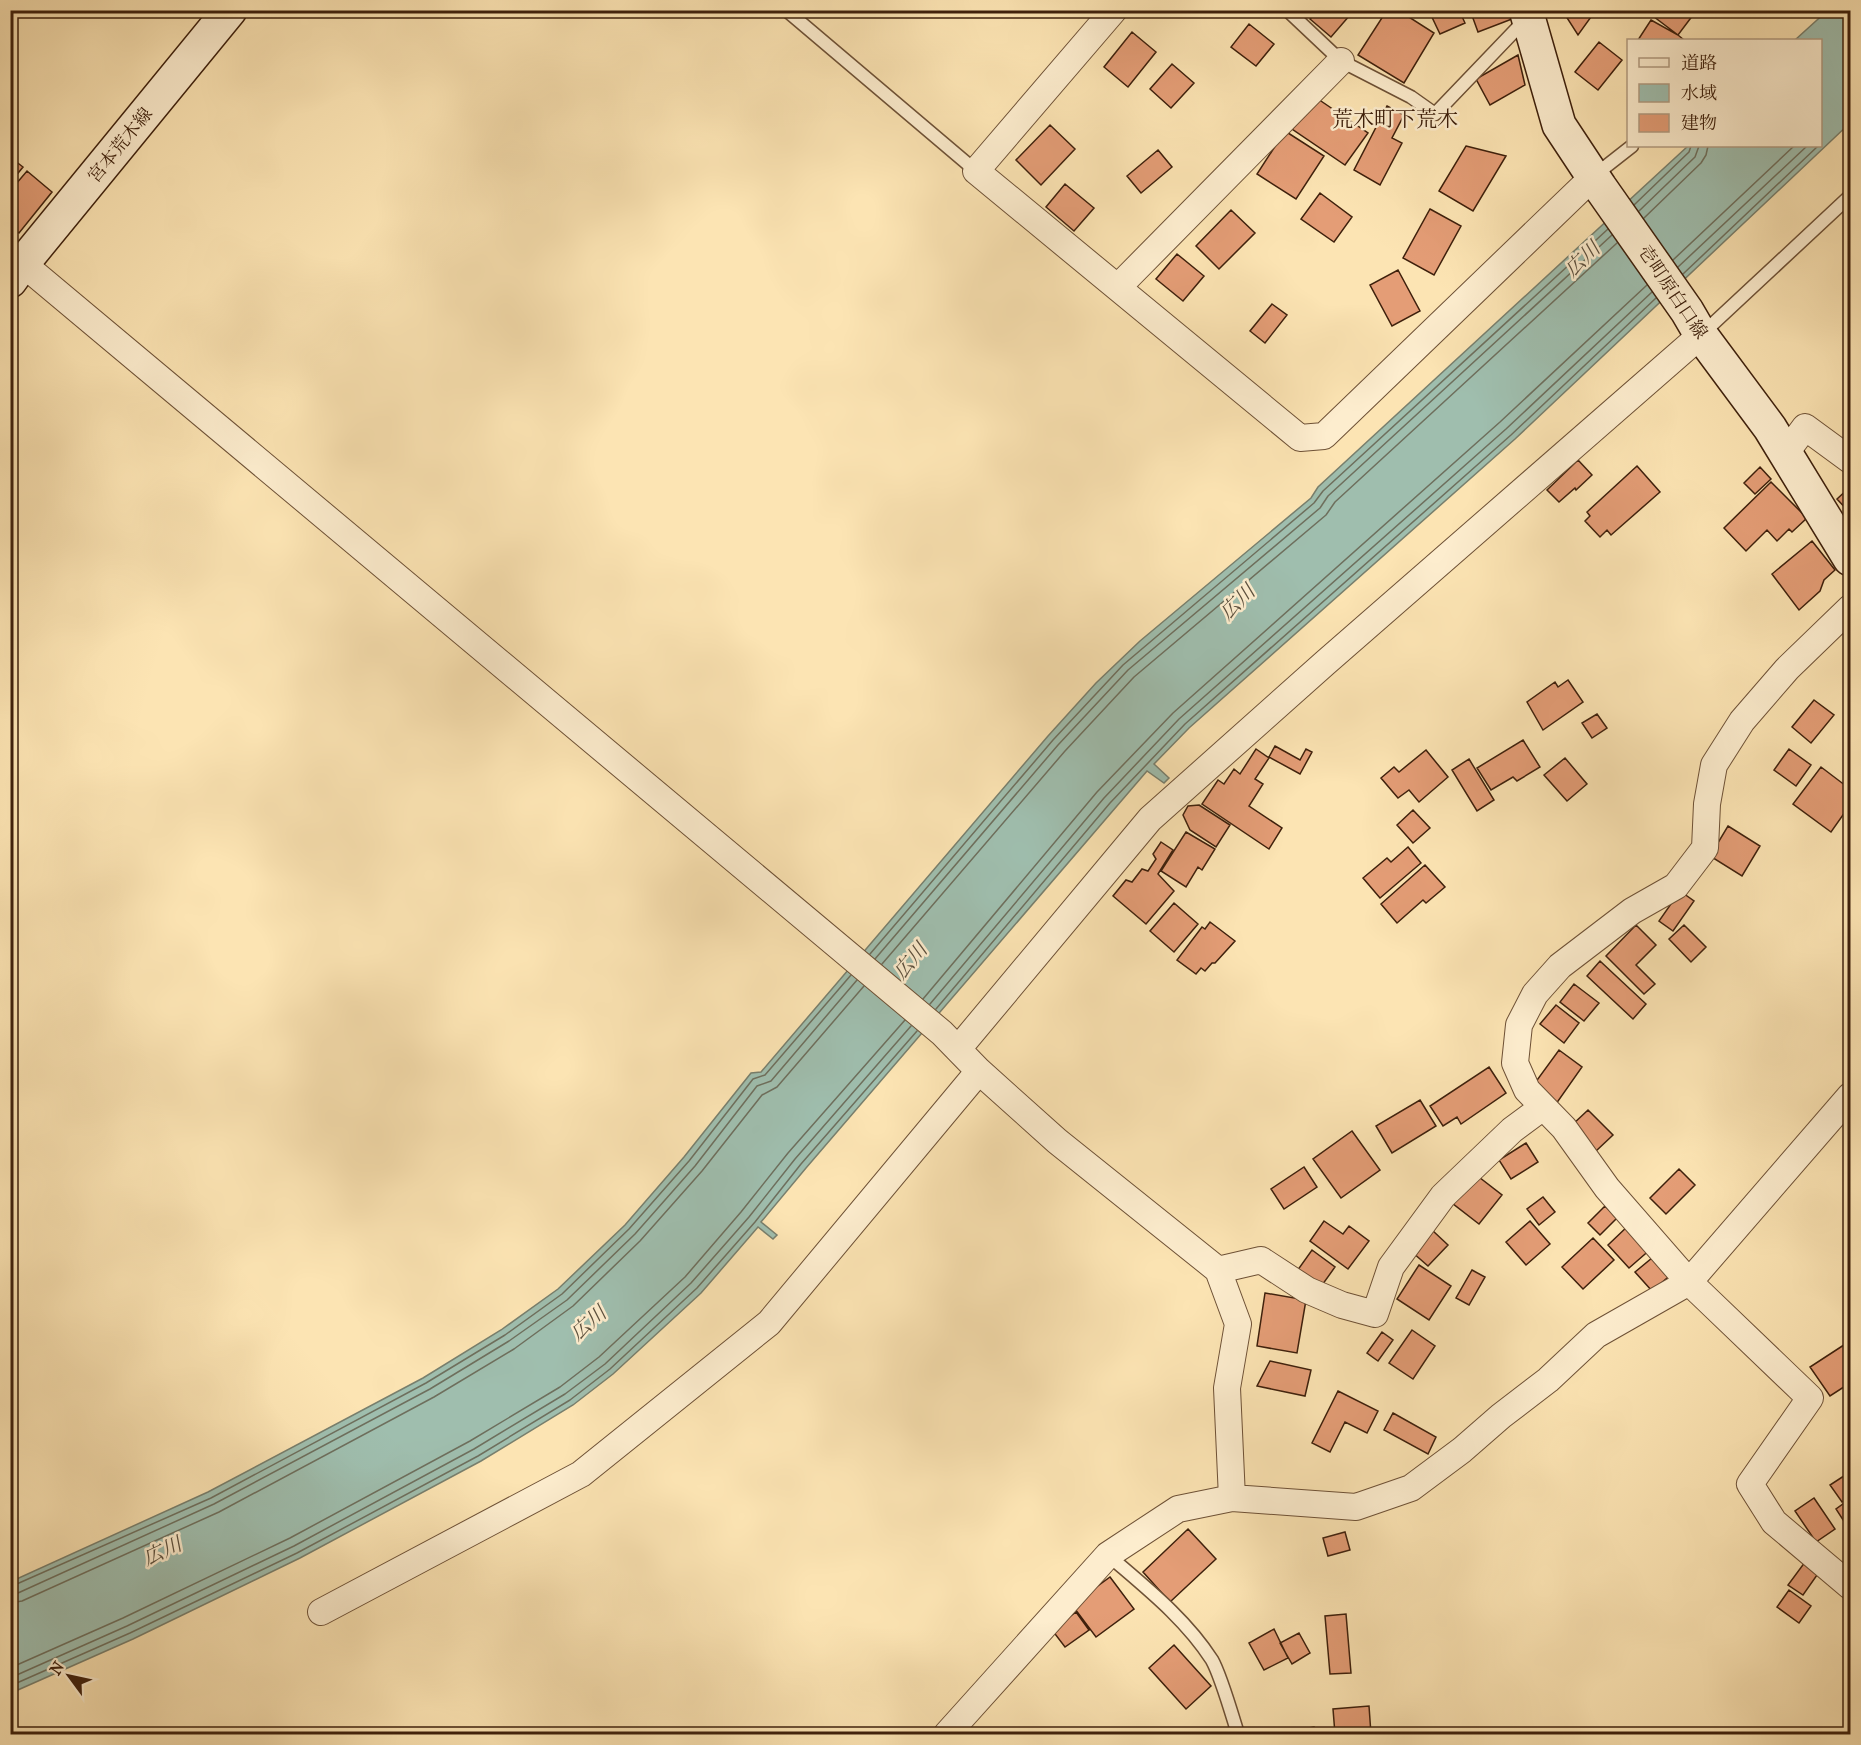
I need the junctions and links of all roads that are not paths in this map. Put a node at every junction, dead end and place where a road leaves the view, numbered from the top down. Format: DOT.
graph roads {
  1 [pos="230,10"];
  2 [pos="786,10"];
  3 [pos="1114,10"];
  4 [pos="1287,10"];
  5 [pos="1529,13"];
  6 [pos="1341,60"];
  7 [pos="1631,147"];
  8 [pos="975,171"];
  9 [pos="1597,182"];
  10 [pos="1851,196"];
  11 [pos="15,266"];
  12 [pos="1118,287"];
  13 [pos="1694,323"];
  14 [pos="1785,454"];
  15 [pos="1851,460"];
  16 [pos="1851,559"];
  17 [pos="1851,608"];
  18 [pos="950,1041"];
  19 [pos="979,1071"];
  20 [pos="1851,1096"];
  21 [pos="1543,1107"];
  22 [pos="1218,1270"];
  23 [pos="1689,1282"];
  24 [pos="1232,1498"];
  25 [pos="1108,1555"];
  26 [pos="1851,1586"];
  27 [pos="321,1612"];
  28 [pos="947,1734"];
  29 [pos="1238,1734"];
  1 -- 11 [label="main road, 宮本荒木線"];
  2 -- 8 [label="lane"];
  3 -- 8 [label="street"];
  4 -- 6 [label="lane"];
  5 -- 6 [label="lane"];
  5 -- 9 [label="main road, 壱町原白口線"];
  6 -- 12 [label="street"];
  7 -- 9 [label="lane"];
  8 -- 12 [label="street"];
  9 -- 12 [label="street"];
  9 -- 13 [label="main road, 壱町原白口線"];
  10 -- 13 [label="lane"];
  11 -- 18 [label="street"];
  13 -- 14 [label="main road, 壱町原白口線"];
  13 -- 18 [label="street"];
  14 -- 15 [label="street"];
  14 -- 16 [label="main road, 壱町原白口線"];
  17 -- 21 [label="street"];
  18 -- 19 [label="street"];
  19 -- 22 [label="street"];
  19 -- 27 [label="street"];
  20 -- 23 [label="street"];
  21 -- 22 [label="street"];
  21 -- 23 [label="street"];
  22 -- 24 [label="street"];
  23 -- 24 [label="street"];
  23 -- 26 [label="street"];
  24 -- 25 [label="street"];
  25 -- 28 [label="street"];
  25 -- 29 [label="lane"];
}
